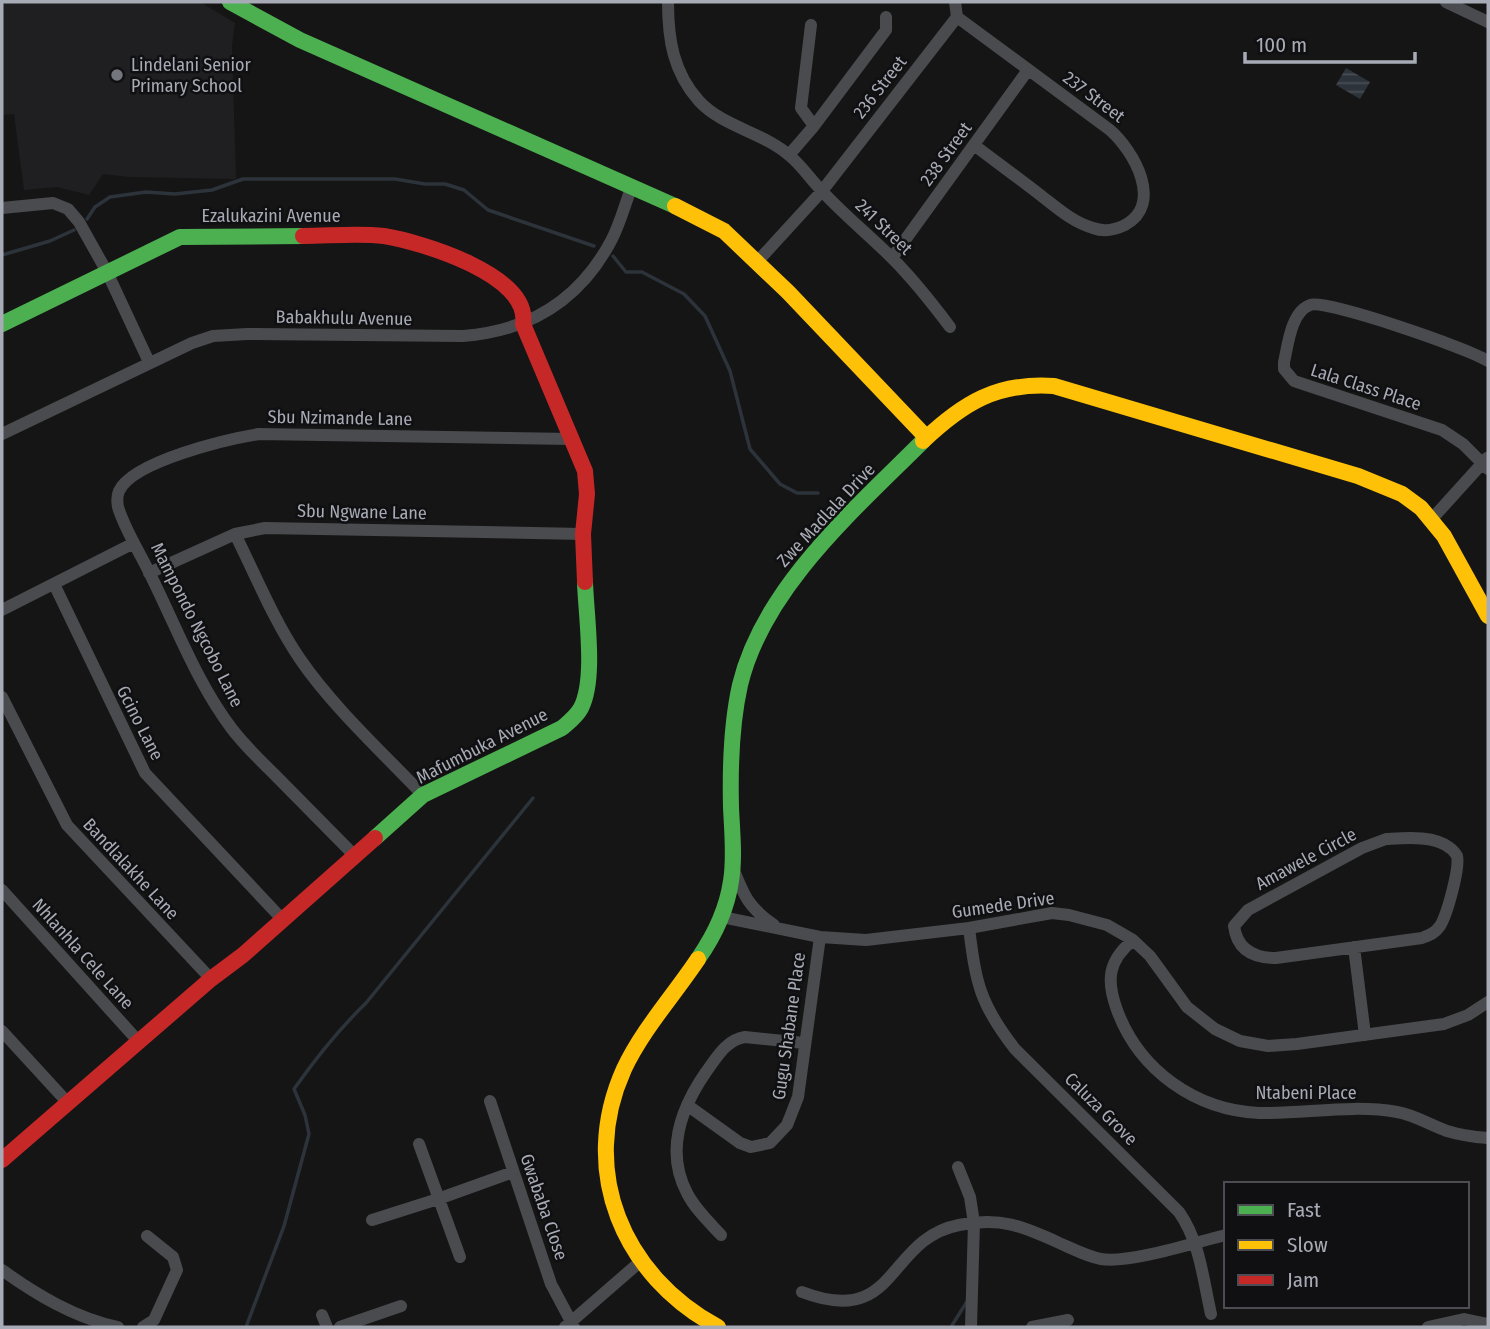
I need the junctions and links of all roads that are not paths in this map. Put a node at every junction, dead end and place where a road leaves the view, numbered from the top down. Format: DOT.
graph roads {
  1 [pos="230,2"];
  2 [pos="668,2"];
  3 [pos="955,2"];
  4 [pos="1447,2"];
  5 [pos="886,17"];
  6 [pos="957,17"];
  7 [pos="1488,22"];
  8 [pos="811,25"];
  9 [pos="1028,70"];
  10 [pos="814,126"];
  11 [pos="974,145"];
  12 [pos="789,155"];
  13 [pos="632,186"];
  14 [pos="822,191"];
  15 [pos="2,208"];
  16 [pos="892,258"];
  17 [pos="757,262"];
  18 [pos="107,272"];
  19 [pos="2,324"];
  20 [pos="523,324"];
  21 [pos="950,327"];
  22 [pos="1488,361"];
  23 [pos="149,362"];
  24 [pos="2,434"];
  25 [pos="926,437"];
  26 [pos="572,439"];
  27 [pos="1486,463"];
  28 [pos="120,490"];
  29 [pos="1431,520"];
  30 [pos="235,534"];
  31 [pos="583,534"];
  32 [pos="134,543"];
  33 [pos="149,573"];
  34 [pos="54,584"];
  35 [pos="2,610"];
  36 [pos="1488,616"];
  37 [pos="2,697"];
  38 [pos="423,795"];
  39 [pos="354,855"];
  40 [pos="733,868"];
  41 [pos="2,890"];
  42 [pos="722,917"];
  43 [pos="282,919"];
  44 [pos="777,928"];
  45 [pos="969,928"];
  46 [pos="820,937"];
  47 [pos="1133,940"];
  48 [pos="1354,947"];
  49 [pos="211,979"];
  50 [pos="1488,1002"];
  51 [pos="2,1031"];
  52 [pos="1364,1035"];
  53 [pos="139,1042"];
  54 [pos="804,1043"];
  55 [pos="490,1101"];
  56 [pos="68,1103"];
  57 [pos="687,1105"];
  58 [pos="1488,1138"];
  59 [pos="419,1144"];
  60 [pos="2,1160"];
  61 [pos="958,1167"];
  62 [pos="513,1172"];
  63 [pos="438,1199"];
  64 [pos="372,1220"];
  65 [pos="974,1223"];
  66 [pos="721,1235"];
  67 [pos="147,1236"];
  68 [pos="1224,1236"];
  69 [pos="1195,1243"];
  70 [pos="460,1257"];
  71 [pos="641,1261"];
  72 [pos="2,1270"];
  73 [pos="802,1292"];
  74 [pos="401,1306"];
  75 [pos="1211,1314"];
  76 [pos="1068,1320"];
  77 [pos="1488,1324"];
  78 [pos="570,1326"];
  79 [pos="971,1326"];
  80 [pos="118,1327"];
  81 [pos="143,1327"];
  82 [pos="340,1327"];
  83 [pos="718,1327"];
  84 [pos="1032,1327"];
  85 [pos="1428,1327"];
  1 -- 13 [label="street"];
  2 -- 12 [label="street, 241 Street"];
  3 -- 6 [label="street"];
  4 -- 7 [label="street"];
  5 -- 10 [label="street"];
  6 -- 9 [label="street, 237 Street"];
  6 -- 14 [label="street, 236 Street"];
  8 -- 10 [label="street"];
  9 -- 11 [label="street, 238 Street"];
  9 -- 11 [label="street, 237 Street"];
  10 -- 12 [label="street"];
  11 -- 16 [label="street, 238 Street"];
  12 -- 14 [label="street, 241 Street"];
  13 -- 17 [label="street"];
  13 -- 20 [label="street, Babakhulu Avenue"];
  14 -- 16 [label="street, 241 Street"];
  14 -- 17 [label="street, 236 Street"];
  15 -- 18 [label="street"];
  16 -- 21 [label="street, 241 Street"];
  17 -- 25 [label="street"];
  18 -- 19 [label="street, Ezalukazini Avenue"];
  18 -- 20 [label="street, Ezalukazini Avenue"];
  18 -- 23 [label="street"];
  20 -- 23 [label="street, Babakhulu Avenue"];
  20 -- 26 [label="street, Mafumbuka Avenue"];
  22 -- 27 [label="street, Lala Class Place"];
  23 -- 24 [label="street, Babakhulu Avenue"];
  25 -- 29 [label="street, Zwe Madlala Drive"];
  25 -- 40 [label="street, Zwe Madlala Drive"];
  26 -- 28 [label="street, Sbu Nzimande Lane"];
  26 -- 31 [label="street, Mafumbuka Avenue"];
  27 -- 29 [label="street, Lala Class Place"];
  28 -- 32 [label="street, Mampondo Ngcobo Lane"];
  29 -- 36 [label="street, Zwe Madlala Drive"];
  30 -- 31 [label="street, Sbu Ngwane Lane"];
  30 -- 33 [label="street, Sbu Ngwane Lane"];
  30 -- 38 [label="street"];
  31 -- 38 [label="street, Mafumbuka Avenue"];
  32 -- 33 [label="street, Mampondo Ngcobo Lane"];
  32 -- 34 [label="street"];
  33 -- 39 [label="street, Mampondo Ngcobo Lane"];
  34 -- 35 [label="street"];
  34 -- 43 [label="street, Gcino Lane"];
  37 -- 49 [label="street, Bandlalakhe Lane"];
  38 -- 39 [label="street, Mafumbuka Avenue"];
  39 -- 43 [label="street, Mafumbuka Avenue"];
  40 -- 42 [label="street, Zwe Madlala Drive"];
  40 -- 44 [label="street"];
  41 -- 53 [label="street, Nhlanhla Cele Lane"];
  42 -- 44 [label="street, Gumede Drive"];
  42 -- 71 [label="street, Zwe Madlala Drive"];
  43 -- 49 [label="street, Mafumbuka Avenue"];
  44 -- 46 [label="street, Gumede Drive"];
  45 -- 46 [label="street, Gumede Drive"];
  45 -- 47 [label="street, Gumede Drive"];
  45 -- 69 [label="street, Caluza Grove"];
  46 -- 54 [label="street, Gugu Shabane Place"];
  47 -- 52 [label="street, Gumede Drive"];
  47 -- 58 [label="street, Ntabeni Place"];
  48 -- 48 [label="street, Amawele Circle"];
  48 -- 52 [label="street"];
  49 -- 53 [label="street, Mafumbuka Avenue"];
  50 -- 52 [label="street, Gumede Drive"];
  51 -- 56 [label="street"];
  53 -- 56 [label="street, Mafumbuka Avenue"];
  54 -- 57 [label="street"];
  54 -- 57 [label="street, Gugu Shabane Place"];
  55 -- 62 [label="street, Gwababa Close"];
  56 -- 60 [label="street, Mafumbuka Avenue"];
  57 -- 66 [label="street"];
  59 -- 63 [label="street"];
  61 -- 65 [label="street"];
  62 -- 63 [label="street"];
  62 -- 78 [label="street, Gwababa Close"];
  63 -- 64 [label="street"];
  63 -- 70 [label="street"];
  65 -- 69 [label="street"];
  65 -- 73 [label="street"];
  65 -- 79 [label="street"];
  67 -- 81 [label="street"];
  68 -- 69 [label="street"];
  69 -- 75 [label="street, Caluza Grove"];
  71 -- 78 [label="street"];
  71 -- 83 [label="street, Zwe Madlala Drive"];
  72 -- 80 [label="street"];
  74 -- 82 [label="street"];
  76 -- 84 [label="street"];
  77 -- 85 [label="street"];
}
